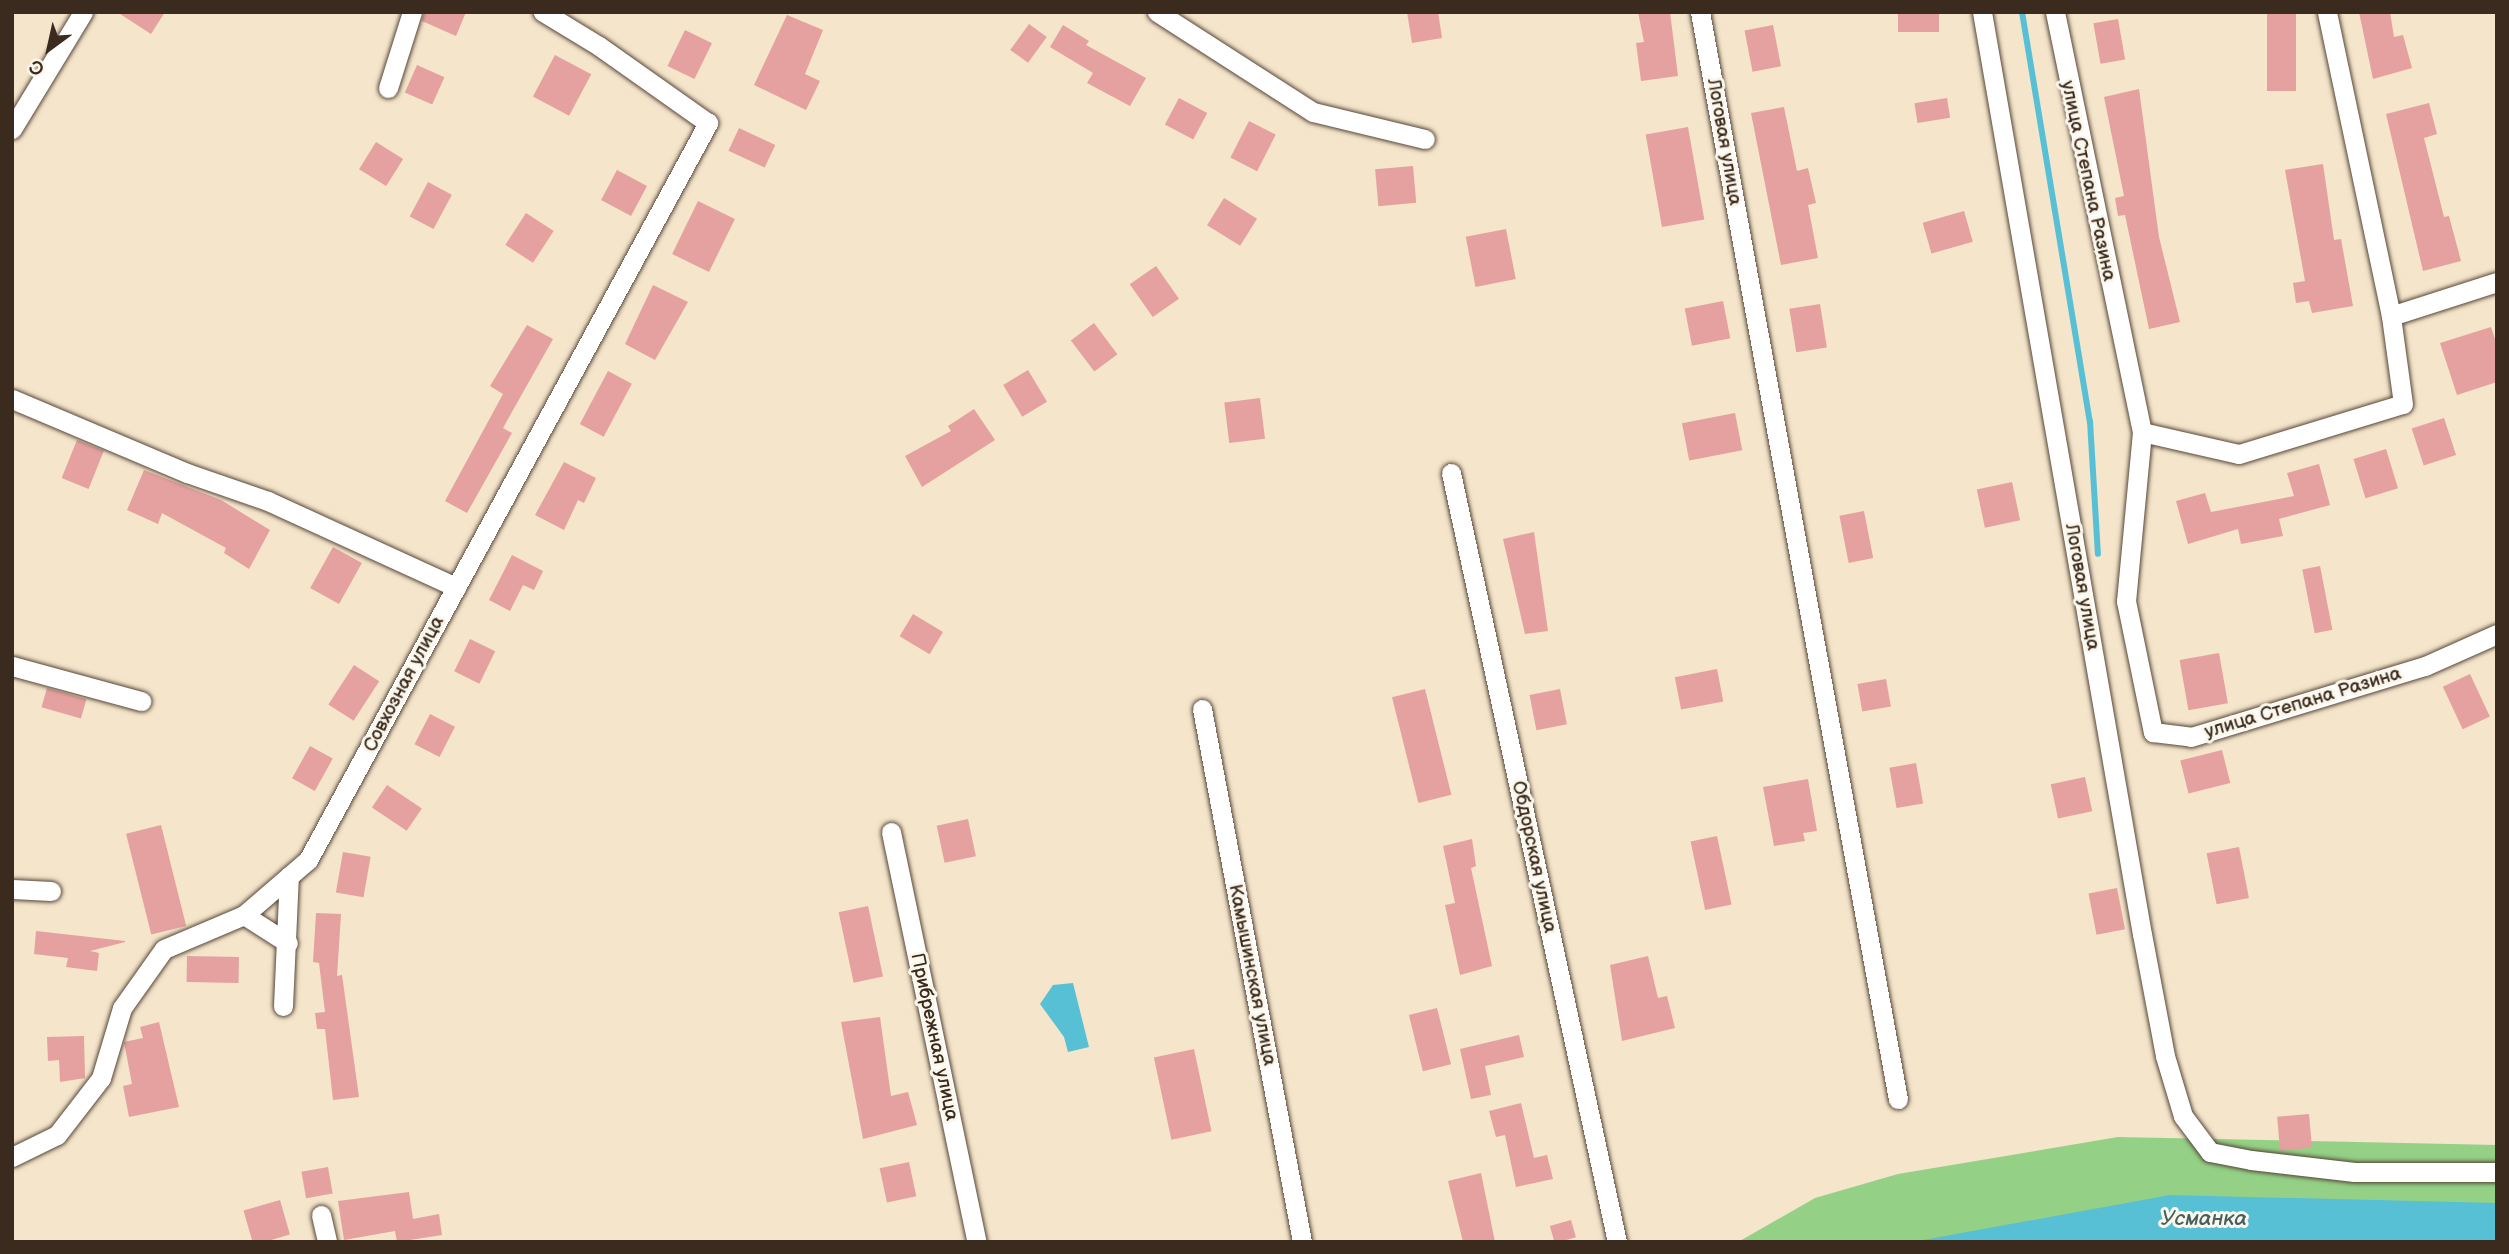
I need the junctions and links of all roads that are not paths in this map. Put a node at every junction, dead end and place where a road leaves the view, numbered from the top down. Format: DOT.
graph roads {
  1 [pos="83,12"];
  2 [pos="412,12"];
  3 [pos="543,12"];
  4 [pos="1157,12"];
  5 [pos="1700,12"];
  6 [pos="1982,12"];
  7 [pos="2055,12"];
  8 [pos="2327,12"];
  9 [pos="388,88"];
  10 [pos="12,129"];
  11 [pos="1425,139"];
  12 [pos="2497,282"];
  13 [pos="2391,316"];
  14 [pos="12,399"];
  15 [pos="2142,432"];
  16 [pos="1451,473"];
  17 [pos="456,587"];
  18 [pos="2497,634"];
  19 [pos="12,666"];
  20 [pos="141,701"];
  21 [pos="1202,709"];
  22 [pos="891,832"];
  23 [pos="289,876"];
  24 [pos="12,889"];
  25 [pos="51,891"];
  26 [pos="244,915"];
  27 [pos="288,943"];
  28 [pos="284,1006"];
  29 [pos="1898,1098"];
  30 [pos="12,1157"];
  31 [pos="2497,1172"];
  32 [pos="321,1215"];
  33 [pos="327,1242"];
  34 [pos="977,1242"];
  35 [pos="1302,1242"];
  36 [pos="1617,1242"];
  1 -- 10 [label="street"];
  2 -- 9 [label="street"];
  3 -- 17 [label="street, Совхозная улица"];
  4 -- 11 [label="street"];
  5 -- 29 [label="street, Логовая улица"];
  6 -- 31 [label="street, Логовая улица"];
  7 -- 15 [label="street, улица Степана Разина"];
  8 -- 13 [label="street"];
  12 -- 13 [label="street"];
  13 -- 15 [label="street"];
  14 -- 17 [label="street"];
  15 -- 18 [label="street, улица Степана Разина"];
  16 -- 36 [label="street, Обдорская улица"];
  17 -- 23 [label="street, Совхозная улица"];
  19 -- 20 [label="street"];
  21 -- 35 [label="street, Камышинская улица"];
  22 -- 34 [label="street, Прибрежная улица"];
  23 -- 26 [label="street, Совхозная улица"];
  23 -- 27 [label="street"];
  24 -- 25 [label="street"];
  26 -- 27 [label="street"];
  26 -- 30 [label="street, Совхозная улица"];
  27 -- 28 [label="street"];
  32 -- 33 [label="street"];
}
